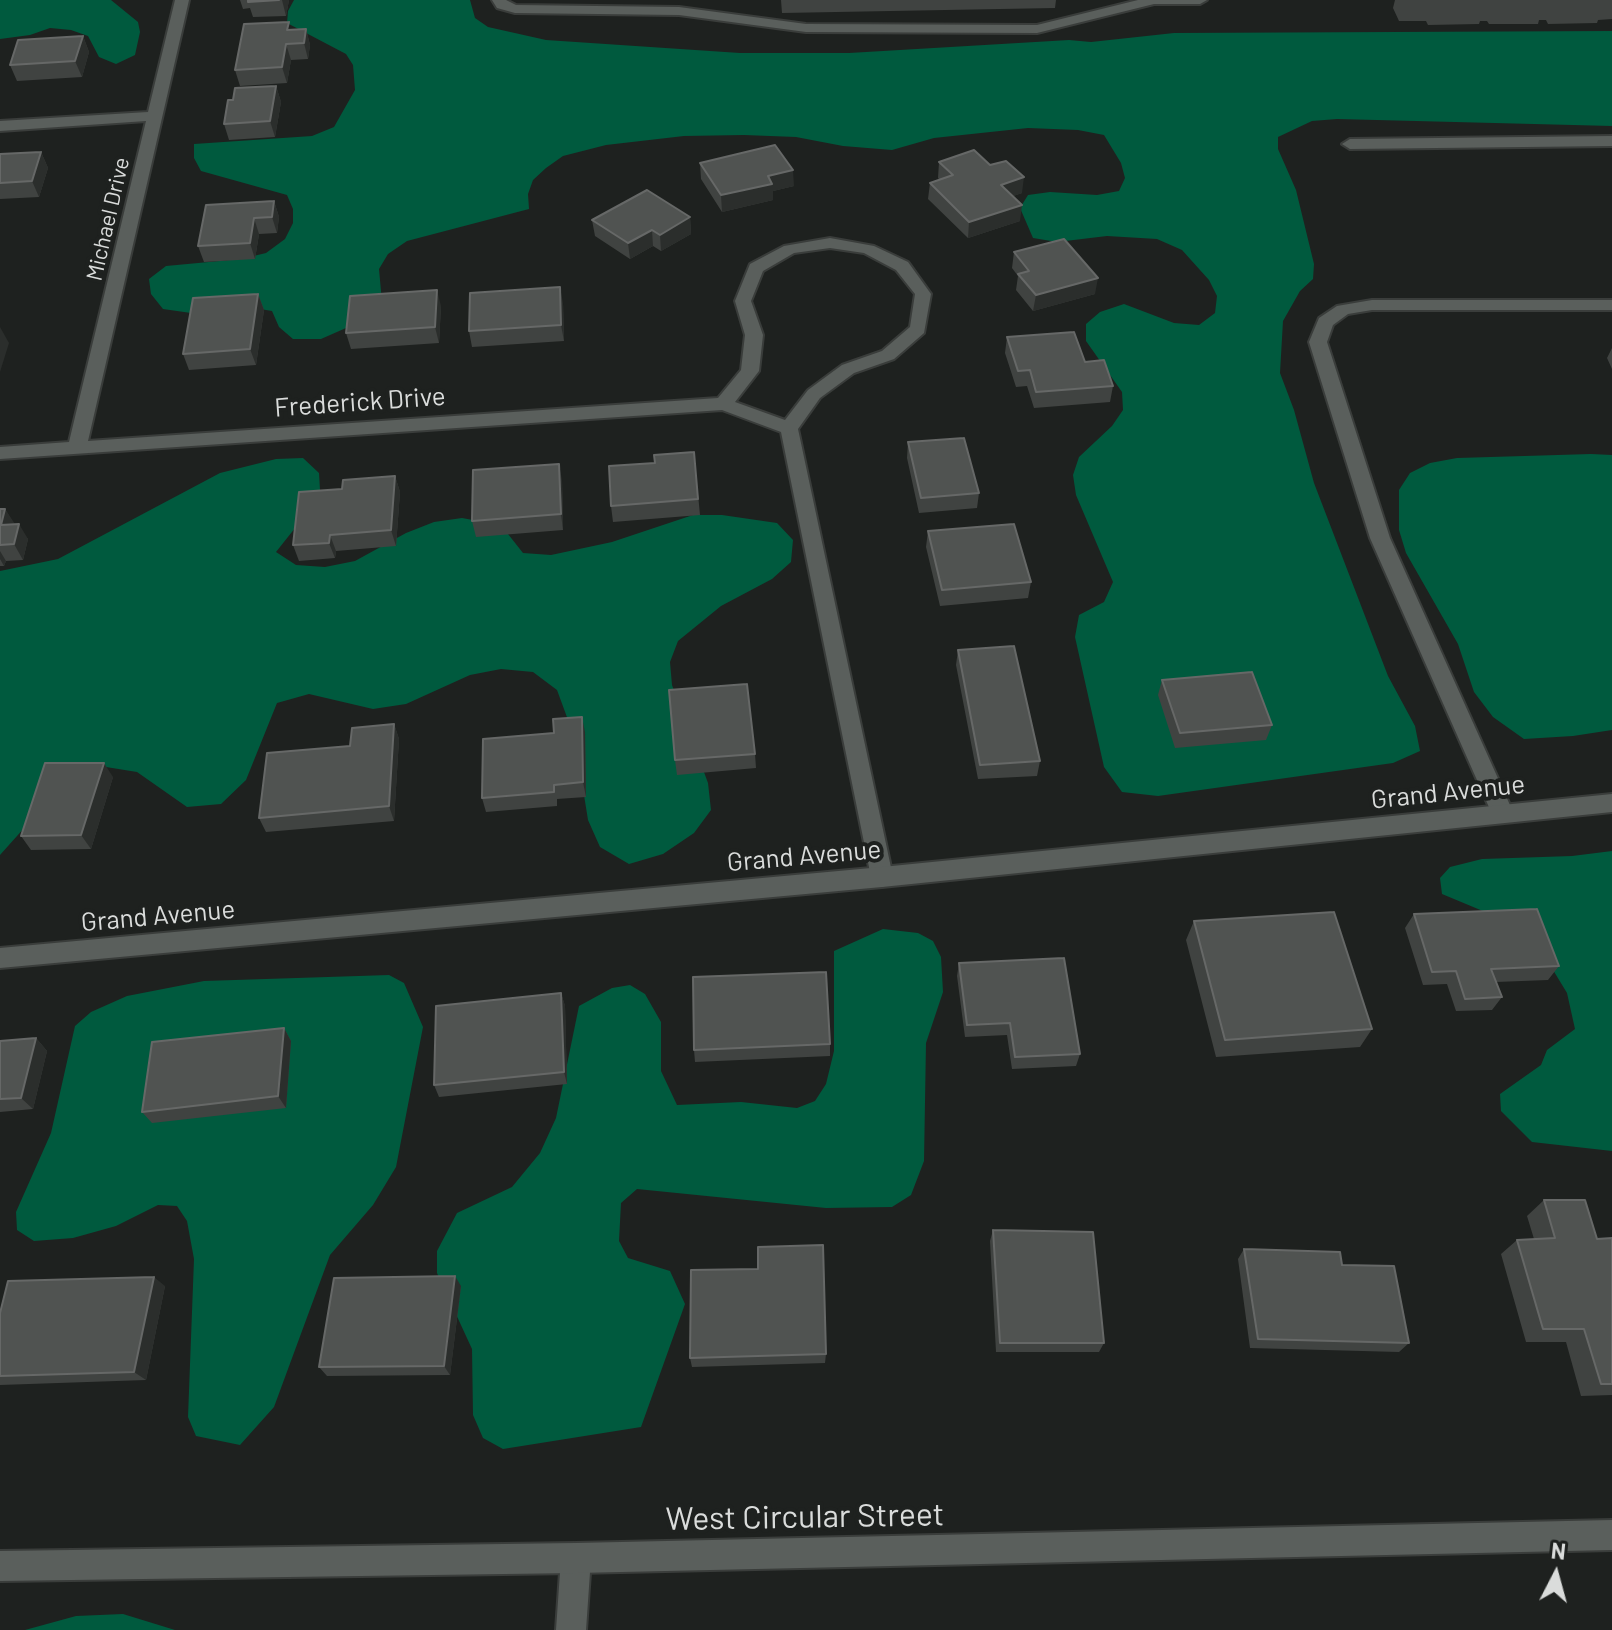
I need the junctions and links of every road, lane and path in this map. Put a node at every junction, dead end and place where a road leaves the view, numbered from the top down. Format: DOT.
graph roads {
  1 [pos="182,0"];
  2 [pos="499,0"];
  3 [pos="1150,0"];
  4 [pos="1200,0"];
  5 [pos="599,5"];
  6 [pos="679,5"];
  7 [pos="154,116"];
  8 [pos="0,126"];
  9 [pos="1612,141"];
  10 [pos="1350,144"];
  11 [pos="1612,305"];
  12 [pos="723,404"];
  13 [pos="789,428"];
  14 [pos="77,447"];
  15 [pos="0,453"];
  16 [pos="1612,803"];
  17 [pos="1503,814"];
  18 [pos="882,877"];
  19 [pos="0,958"];
  20 [pos="1612,1535"];
  21 [pos="576,1558"];
  22 [pos="0,1566"];
  23 [pos="571,1630"];
  1 -- 7 [label="street, Michael Drive"];
  2 -- 5 [label="street"];
  3 -- 4 [label="street"];
  3 -- 6 [label="street"];
  5 -- 6 [label="street"];
  7 -- 8 [label="street"];
  7 -- 14 [label="street, Michael Drive"];
  9 -- 10 [label="street"];
  11 -- 17 [label="street"];
  12 -- 13 [label="street, Frederick Drive"];
  12 -- 13 [label="street"];
  12 -- 14 [label="street, Frederick Drive"];
  13 -- 18 [label="street"];
  14 -- 15 [label="street, Frederick Drive"];
  16 -- 17 [label="street, Grand Avenue"];
  17 -- 18 [label="street, Grand Avenue"];
  18 -- 19 [label="street, Grand Avenue"];
  20 -- 21 [label="street, West Circular Street"];
  21 -- 22 [label="street, West Circular Street"];
  21 -- 23 [label="street"];
}
